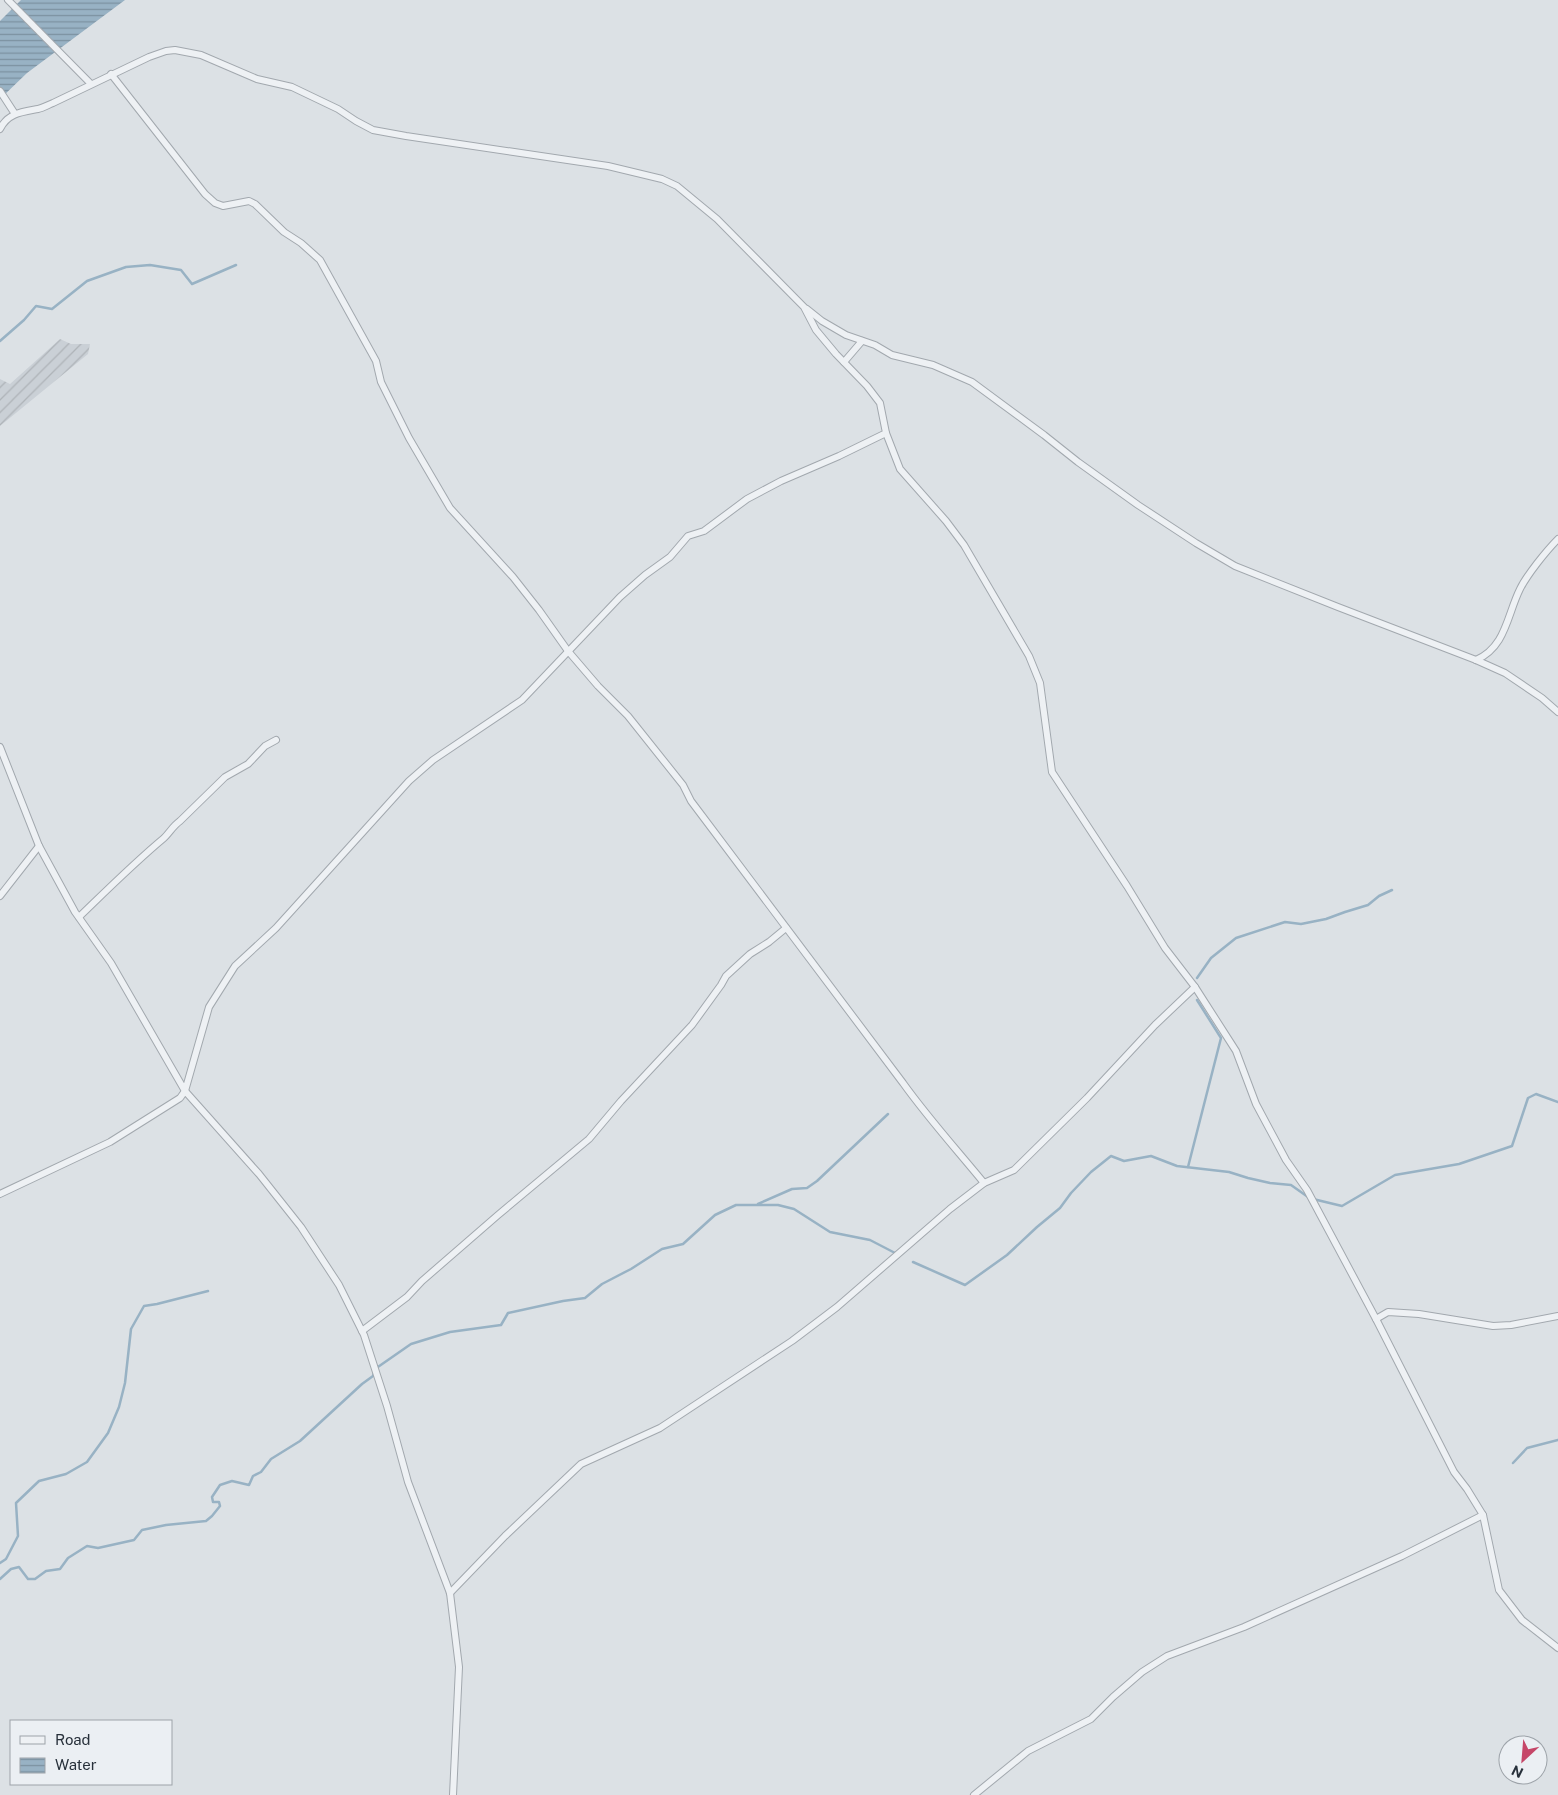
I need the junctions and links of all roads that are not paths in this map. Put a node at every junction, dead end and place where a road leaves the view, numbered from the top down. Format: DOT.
graph roads {
  1 [pos="8,0"];
  2 [pos="111,74"];
  3 [pos="91,84"];
  4 [pos="0,91"];
  5 [pos="15,114"];
  6 [pos="0,129"];
  7 [pos="804,307"];
  8 [pos="862,341"];
  9 [pos="844,362"];
  10 [pos="886,433"];
  11 [pos="1558,540"];
  12 [pos="568,651"];
  13 [pos="1476,660"];
  14 [pos="1558,712"];
  15 [pos="276,740"];
  16 [pos="0,746"];
  17 [pos="39,846"];
  18 [pos="0,896"];
  19 [pos="79,917"];
  20 [pos="786,928"];
  21 [pos="1195,987"];
  22 [pos="185,1091"];
  23 [pos="984,1183"];
  24 [pos="0,1194"];
  25 [pos="1558,1316"];
  26 [pos="1376,1319"];
  27 [pos="362,1331"];
  28 [pos="1483,1515"];
  29 [pos="450,1593"];
  30 [pos="1558,1648"];
  31 [pos="453,1795"];
  32 [pos="974,1795"];
  1 -- 3 [label="street"];
  2 -- 3 [label="street"];
  2 -- 7 [label="street"];
  2 -- 12 [label="street"];
  3 -- 5 [label="street"];
  4 -- 5 [label="street"];
  5 -- 6 [label="street"];
  7 -- 8 [label="street"];
  7 -- 9 [label="street"];
  8 -- 9 [label="street"];
  8 -- 13 [label="street"];
  9 -- 10 [label="street"];
  10 -- 12 [label="street"];
  10 -- 21 [label="street"];
  11 -- 13 [label="street"];
  12 -- 20 [label="street"];
  12 -- 22 [label="street"];
  13 -- 14 [label="street"];
  15 -- 19 [label="street"];
  16 -- 17 [label="street"];
  17 -- 18 [label="street"];
  17 -- 19 [label="street"];
  19 -- 22 [label="street"];
  20 -- 23 [label="street"];
  20 -- 27 [label="street"];
  21 -- 23 [label="street"];
  21 -- 26 [label="street"];
  22 -- 24 [label="street"];
  22 -- 27 [label="street"];
  23 -- 29 [label="street"];
  25 -- 26 [label="street"];
  26 -- 28 [label="street"];
  27 -- 29 [label="street"];
  28 -- 30 [label="street"];
  28 -- 32 [label="street"];
  29 -- 31 [label="street"];
}
